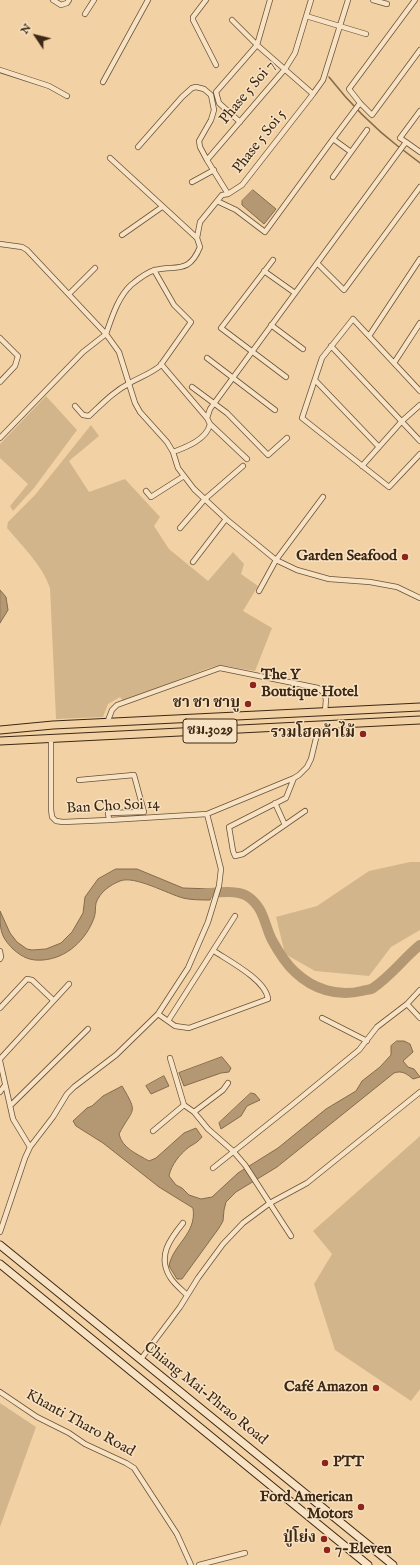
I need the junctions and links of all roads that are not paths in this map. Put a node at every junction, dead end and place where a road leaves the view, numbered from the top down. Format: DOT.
graph roads {
  1 [pos="53,0"];
  2 [pos="69,0"];
  3 [pos="94,0"];
  4 [pos="148,0"];
  5 [pos="206,0"];
  6 [pos="270,0"];
  7 [pos="311,0"];
  8 [pos="348,0"];
  9 [pos="374,0"];
  10 [pos="415,0"];
  11 [pos="386,4"];
  12 [pos="86,14"];
  13 [pos="306,16"];
  14 [pos="232,20"];
  15 [pos="340,27"];
  16 [pos="366,34"];
  17 [pos="257,45"];
  18 [pos="420,50"];
  19 [pos="216,65"];
  20 [pos="285,69"];
  21 [pos="0,70"];
  22 [pos="103,82"];
  23 [pos="313,94"];
  24 [pos="67,96"];
  25 [pos="360,103"];
  26 [pos="420,111"];
  27 [pos="240,122"];
  28 [pos="366,130"];
  29 [pos="333,139"];
  30 [pos="405,144"];
  31 [pos="138,147"];
  32 [pos="351,152"];
  33 [pos="420,152"];
  34 [pos="110,158"];
  35 [pos="207,160"];
  36 [pos="214,170"];
  37 [pos="333,176"];
  38 [pos="192,182"];
  39 [pos="420,187"];
  40 [pos="228,194"];
  41 [pos="216,202"];
  42 [pos="162,207"];
  43 [pos="122,235"];
  44 [pos="196,238"];
  45 [pos="0,244"];
  46 [pos="420,259"];
  47 [pos="273,260"];
  48 [pos="317,263"];
  49 [pos="95,268"];
  50 [pos="154,270"];
  51 [pos="264,271"];
  52 [pos="295,293"];
  53 [pos="69,294"];
  54 [pos="420,323"];
  55 [pos="271,325"];
  56 [pos="106,334"];
  57 [pos="369,336"];
  58 [pos="0,338"];
  59 [pos="331,346"];
  60 [pos="303,349"];
  61 [pos="252,351"];
  62 [pos="207,358"];
  63 [pos="394,363"];
  64 [pos="161,364"];
  65 [pos="286,377"];
  66 [pos="233,378"];
  67 [pos="315,380"];
  68 [pos="0,382"];
  69 [pos="130,383"];
  70 [pos="192,387"];
  71 [pos="420,391"];
  72 [pos="214,404"];
  73 [pos="420,405"];
  74 [pos="75,406"];
  75 [pos="275,410"];
  76 [pos="207,418"];
  77 [pos="402,421"];
  78 [pos="210,424"];
  79 [pos="0,438"];
  80 [pos="286,438"];
  81 [pos="420,441"];
  82 [pos="378,447"];
  83 [pos="173,452"];
  84 [pos="420,454"];
  85 [pos="247,460"];
  86 [pos="243,466"];
  87 [pos="362,466"];
  88 [pos="184,476"];
  89 [pos="146,491"];
  90 [pos="323,497"];
  91 [pos="205,499"];
  92 [pos="226,519"];
  93 [pos="180,528"];
  94 [pos="276,560"];
  95 [pos="194,562"];
  96 [pos="259,591"];
  97 [pos="420,591"];
  98 [pos="418,597"];
  99 [pos="420,707"];
  100 [pos="325,712"];
  101 [pos="420,720"];
  102 [pos="108,723"];
  103 [pos="319,726"];
  104 [pos="0,730"];
  105 [pos="50,739"];
  106 [pos="0,741"];
  107 [pos="294,778"];
  108 [pos="79,780"];
  109 [pos="276,803"];
  110 [pos="305,811"];
  111 [pos="207,814"];
  112 [pos="109,820"];
  113 [pos="285,825"];
  114 [pos="235,916"];
  115 [pos="0,951"];
  116 [pos="214,951"];
  117 [pos="0,959"];
  118 [pos="69,984"];
  119 [pos="420,990"];
  120 [pos="53,1000"];
  121 [pos="407,1004"];
  122 [pos="0,1008"];
  123 [pos="158,1014"];
  124 [pos="322,1018"];
  125 [pos="420,1018"];
  126 [pos="168,1021"];
  127 [pos="88,1029"];
  128 [pos="367,1041"];
  129 [pos="170,1058"];
  130 [pos="0,1060"];
  131 [pos="228,1083"];
  132 [pos="5,1085"];
  133 [pos="0,1092"];
  134 [pos="420,1092"];
  135 [pos="184,1105"];
  136 [pos="10,1106"];
  137 [pos="194,1112"];
  138 [pos="153,1131"];
  139 [pos="30,1147"];
  140 [pos="233,1151"];
  141 [pos="213,1168"];
  142 [pos="270,1203"];
  143 [pos="183,1223"];
  144 [pos="0,1232"];
  145 [pos="291,1236"];
  146 [pos="0,1245"];
  147 [pos="0,1264"];
  148 [pos="188,1295"];
  149 [pos="140,1359"];
  150 [pos="0,1392"];
  151 [pos="245,1553"];
  152 [pos="191,1565"];
  153 [pos="199,1565"];
  154 [pos="368,1565"];
  155 [pos="393,1565"];
  1 -- 2 [label="street"];
  3 -- 12 [label="street"];
  4 -- 22 [label="street"];
  5 -- 19 [label="street"];
  6 -- 17 [label="street"];
  7 -- 13 [label="street, Phase 5 Soi 7"];
  8 -- 15 [label="street, Phase 5 Soi 5"];
  9 -- 11 [label="street"];
  10 -- 25 [label="street"];
  13 -- 15 [label="street"];
  13 -- 20 [label="street, Phase 5 Soi 7"];
  14 -- 17 [label="street"];
  15 -- 16 [label="street"];
  15 -- 23 [label="street, Phase 5 Soi 5"];
  17 -- 20 [label="street"];
  17 -- 27 [label="street"];
  18 -- 25 [label="street"];
  20 -- 23 [label="street"];
  20 -- 27 [label="street, Phase 5 Soi 7"];
  21 -- 24 [label="street"];
  23 -- 40 [label="street, Phase 5 Soi 5"];
  25 -- 29 [label="street"];
  26 -- 30 [label="street"];
  27 -- 35 [label="street, Phase 5 Soi 7"];
  28 -- 32 [label="street"];
  29 -- 32 [label="street"];
  29 -- 41 [label="street"];
  30 -- 33 [label="street"];
  30 -- 48 [label="street"];
  31 -- 35 [label="street"];
  32 -- 37 [label="street"];
  34 -- 42 [label="street"];
  35 -- 36 [label="street"];
  36 -- 38 [label="street"];
  36 -- 40 [label="street"];
  39 -- 48 [label="street"];
  40 -- 41 [label="street, Phase 5 Soi 5"];
  41 -- 44 [label="street, Phase 5 Soi 5"];
  42 -- 43 [label="street"];
  42 -- 44 [label="street"];
  44 -- 50 [label="street, Phase 5 Soi 5"];
  45 -- 53 [label="street"];
  46 -- 57 [label="street"];
  47 -- 51 [label="street"];
  48 -- 52 [label="street"];
  49 -- 53 [label="street"];
  50 -- 56 [label="street, Phase 5 Soi 5"];
  50 -- 64 [label="street"];
  51 -- 52 [label="street"];
  51 -- 61 [label="street"];
  52 -- 55 [label="street"];
  53 -- 56 [label="street"];
  54 -- 63 [label="street"];
  55 -- 60 [label="street"];
  55 -- 61 [label="street"];
  56 -- 69 [label="street"];
  56 -- 79 [label="street"];
  57 -- 59 [label="street"];
  57 -- 63 [label="street"];
  58 -- 68 [label="street"];
  59 -- 67 [label="street"];
  59 -- 77 [label="street"];
  61 -- 65 [label="street"];
  61 -- 66 [label="street"];
  62 -- 66 [label="street"];
  63 -- 71 [label="street"];
  64 -- 69 [label="street"];
  64 -- 76 [label="street"];
  66 -- 72 [label="street"];
  66 -- 75 [label="street"];
  67 -- 82 [label="street"];
  67 -- 87 [label="street"];
  69 -- 74 [label="street"];
  69 -- 83 [label="street"];
  70 -- 72 [label="street"];
  72 -- 76 [label="street"];
  72 -- 80 [label="street"];
  73 -- 77 [label="street"];
  76 -- 78 [label="street"];
  77 -- 81 [label="street"];
  77 -- 82 [label="street"];
  78 -- 83 [label="street"];
  78 -- 85 [label="street"];
  82 -- 87 [label="street"];
  83 -- 88 [label="street"];
  84 -- 87 [label="street"];
  86 -- 91 [label="street"];
  88 -- 89 [label="street"];
  88 -- 91 [label="street"];
  90 -- 94 [label="street"];
  91 -- 92 [label="street"];
  91 -- 93 [label="street"];
  92 -- 94 [label="street"];
  92 -- 95 [label="street"];
  94 -- 96 [label="street"];
  94 -- 98 [label="street"];
  97 -- 98 [label="street"];
  99 -- 100 [label="main road, ชม.3029"];
  100 -- 102 [label="main road, ชม.3029"];
  100 -- 102 [label="street"];
  101 -- 103 [label="main road, ชม.3029"];
  102 -- 104 [label="main road, ชม.3029"];
  103 -- 105 [label="main road, ชม.3029"];
  103 -- 107 [label="street"];
  105 -- 106 [label="main road, ชม.3029"];
  105 -- 112 [label="street, Ban Cho Soi 14"];
  107 -- 109 [label="street"];
  107 -- 111 [label="street, Ban Cho Soi 14"];
  108 -- 112 [label="street"];
  109 -- 113 [label="street"];
  109 -- 113 [label="street"];
  110 -- 113 [label="street"];
  111 -- 112 [label="street, Ban Cho Soi 14"];
  111 -- 123 [label="street"];
  114 -- 116 [label="street"];
  115 -- 117 [label="street"];
  116 -- 126 [label="street"];
  116 -- 126 [label="street"];
  118 -- 120 [label="street"];
  119 -- 121 [label="street"];
  120 -- 122 [label="street"];
  120 -- 130 [label="street"];
  121 -- 125 [label="street"];
  121 -- 128 [label="street"];
  123 -- 126 [label="street"];
  123 -- 139 [label="street"];
  124 -- 128 [label="street"];
  127 -- 136 [label="street"];
  128 -- 140 [label="street"];
  129 -- 135 [label="street"];
  130 -- 132 [label="street"];
  131 -- 137 [label="street"];
  132 -- 133 [label="street"];
  132 -- 136 [label="street"];
  134 -- 142 [label="street"];
  135 -- 137 [label="street"];
  135 -- 138 [label="street"];
  136 -- 139 [label="street"];
  137 -- 140 [label="street"];
  139 -- 144 [label="street"];
  140 -- 141 [label="street"];
  140 -- 142 [label="street"];
  142 -- 145 [label="street"];
  142 -- 148 [label="street"];
  143 -- 148 [label="street"];
  146 -- 149 [label="main road, Chiang Mai-Phrao Road"];
  147 -- 154 [label="main road, Chiang Mai-Phrao Road"];
  148 -- 149 [label="street"];
  149 -- 155 [label="main road, Chiang Mai-Phrao Road"];
  150 -- 152 [label="street, Khanti Tharo Road"];
  151 -- 153 [label="street"];
}
